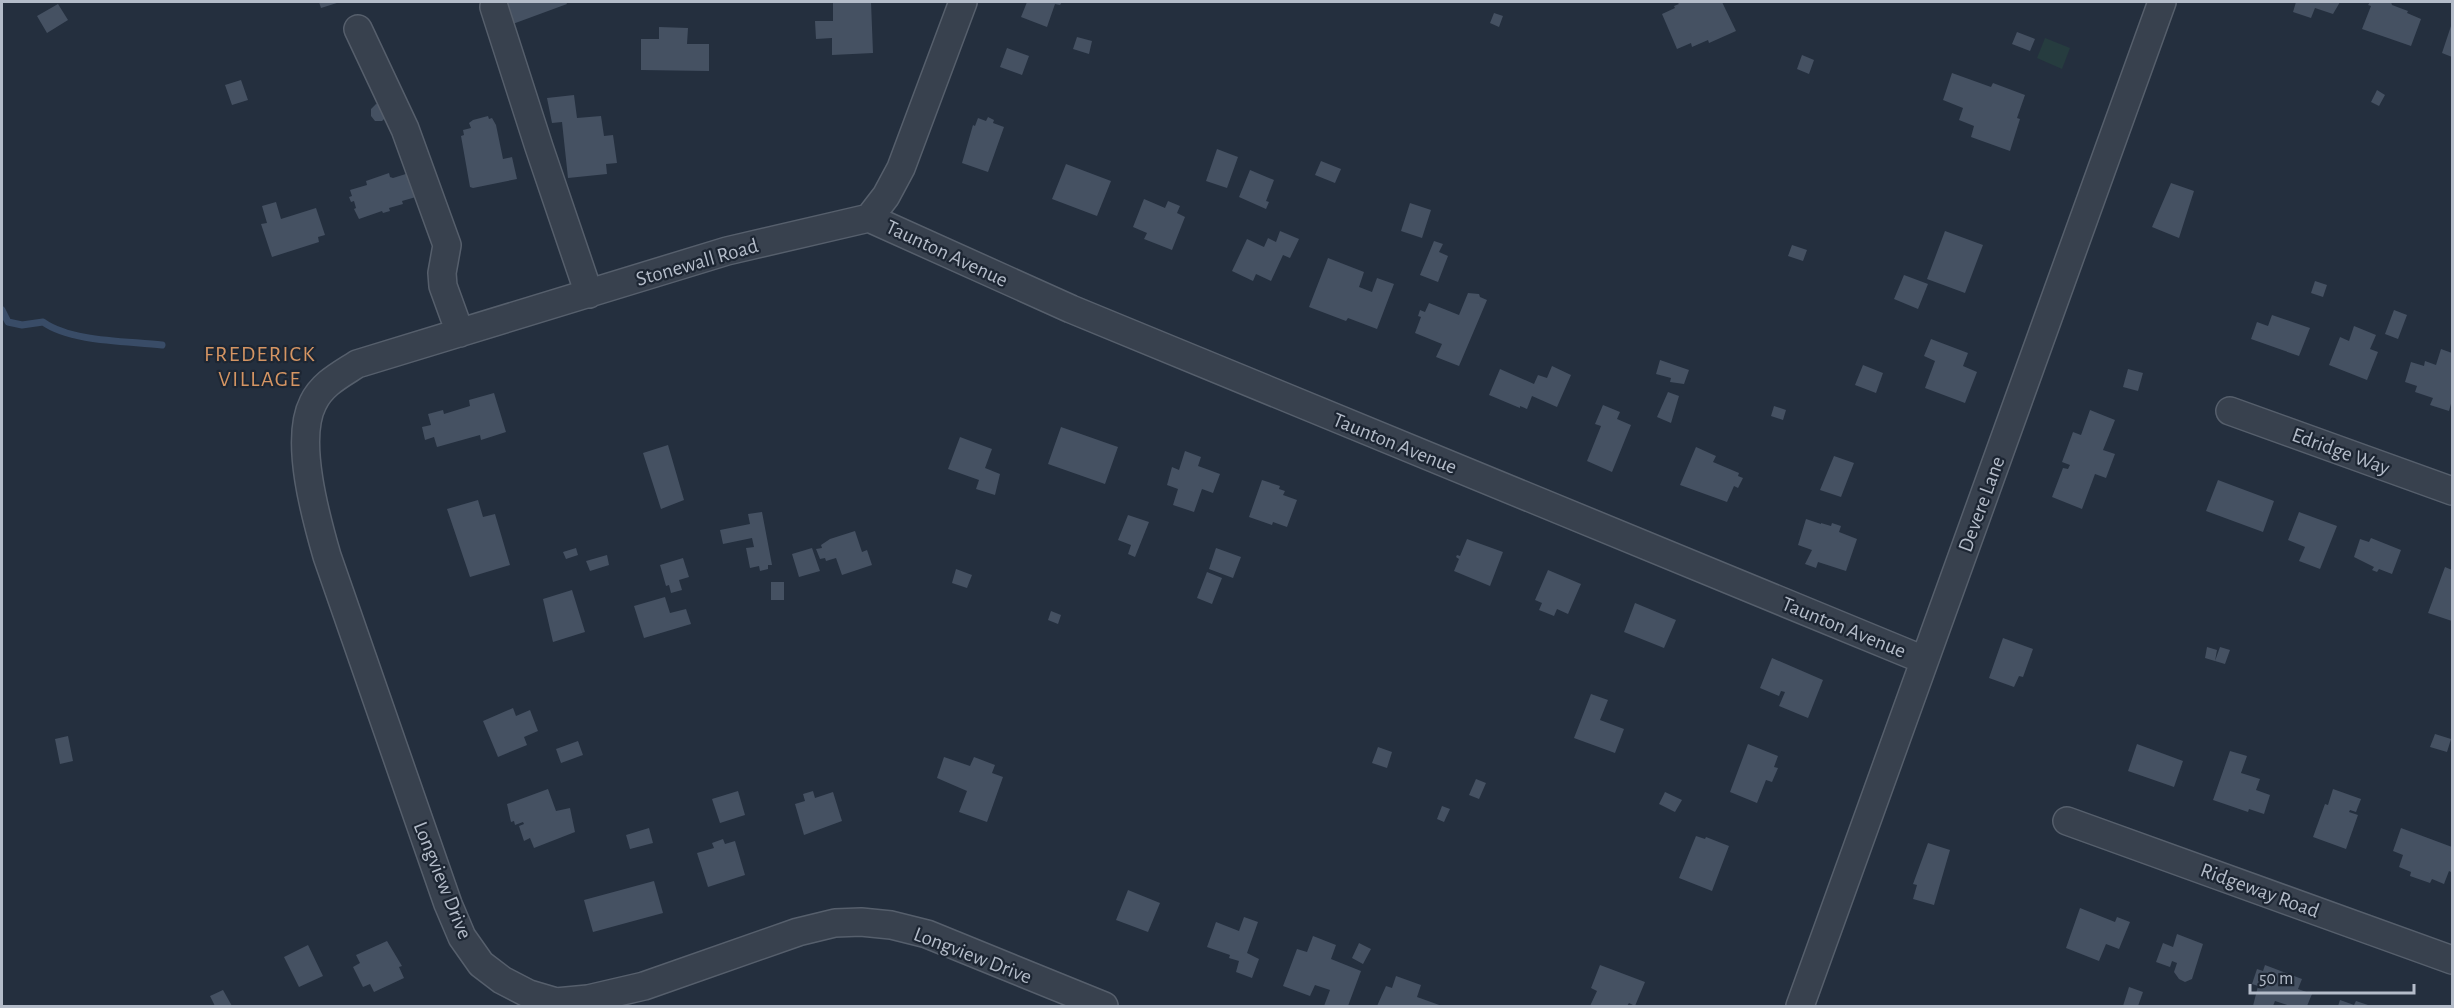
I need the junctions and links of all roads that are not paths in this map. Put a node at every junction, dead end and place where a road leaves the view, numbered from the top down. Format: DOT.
graph roads {
  1 [pos="963,2"];
  2 [pos="2162,2"];
  3 [pos="494,7"];
  4 [pos="357,29"];
  5 [pos="869,218"];
  6 [pos="589,294"];
  7 [pos="460,333"];
  8 [pos="313,403"];
  9 [pos="2230,411"];
  10 [pos="2452,491"];
  11 [pos="1924,660"];
  12 [pos="2067,821"];
  13 [pos="2452,960"];
  14 [pos="1104,1006"];
  15 [pos="1800,1006"];
  1 -- 5 [label="street"];
  2 -- 11 [label="street, Devere Lane"];
  3 -- 6 [label="street"];
  4 -- 7 [label="street"];
  5 -- 6 [label="street, Stonewall Road"];
  5 -- 11 [label="street, Taunton Avenue"];
  6 -- 7 [label="street, Stonewall Road"];
  7 -- 8 [label="street, Stonewall Road"];
  8 -- 14 [label="street, Longview Drive"];
  9 -- 10 [label="street, Edridge Way"];
  11 -- 15 [label="street, Devere Lane"];
  12 -- 13 [label="street, Ridgeway Road"];
}
